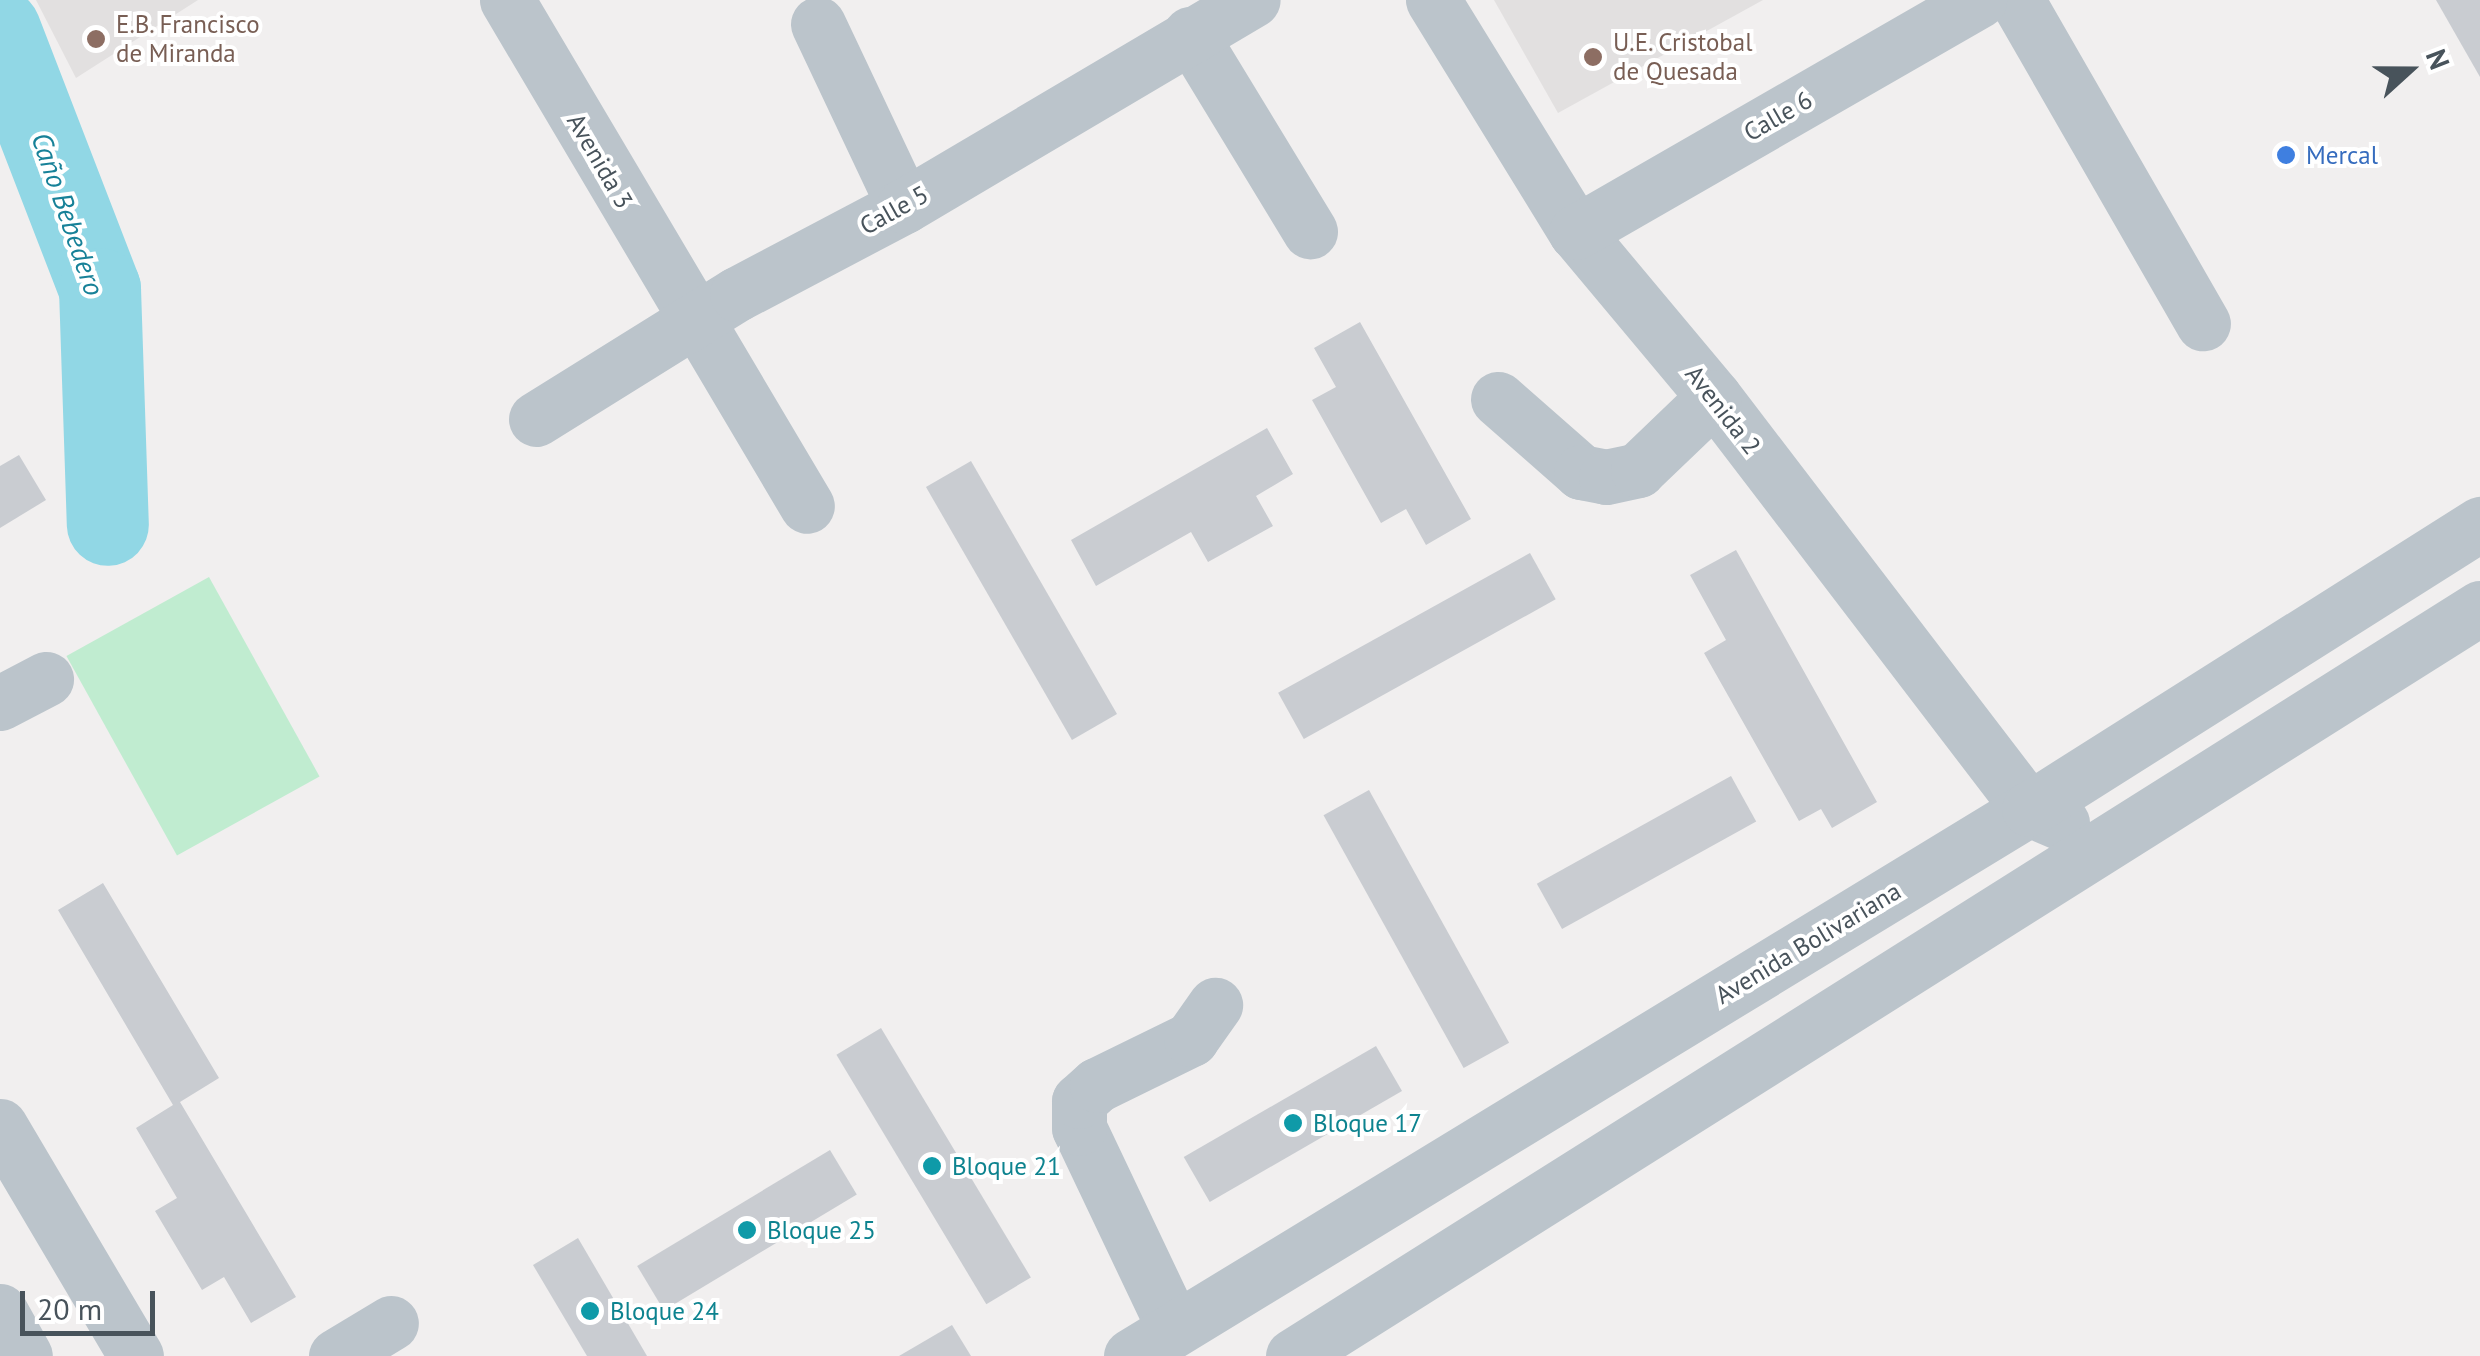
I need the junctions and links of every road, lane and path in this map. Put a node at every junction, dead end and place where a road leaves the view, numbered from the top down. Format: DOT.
graph roads {
  1 [pos="506,0"];
  2 [pos="1253,0"];
  3 [pos="1433,0"];
  4 [pos="1979,0"];
  5 [pos="2017,0"];
  6 [pos="818,24"];
  7 [pos="1190,34"];
  8 [pos="904,206"];
  9 [pos="1310,231"];
  10 [pos="1576,232"];
  11 [pos="693,322"];
  12 [pos="2202,323"];
  13 [pos="1714,397"];
  14 [pos="1498,398"];
  15 [pos="536,419"];
  16 [pos="807,506"];
  17 [pos="2480,524"];
  18 [pos="2480,608"];
  19 [pos="2030,809"];
  20 [pos="2109,844"];
  21 [pos="2025,897"];
  22 [pos="1215,1005"];
  23 [pos="0,1126"];
  24 [pos="0,1311"];
  25 [pos="391,1323"];
  26 [pos="1152,1342"];
  27 [pos="25,1356"];
  28 [pos="136,1356"];
  29 [pos="336,1356"];
  30 [pos="1292,1356"];
  1 -- 11 [label="street, Avenida 3"];
  2 -- 7 [label="street, Calle 5"];
  3 -- 10 [label="street, Avenida 2"];
  4 -- 10 [label="street, Calle 6"];
  5 -- 12 [label="street"];
  6 -- 8 [label="street"];
  7 -- 8 [label="street, Calle 5"];
  7 -- 9 [label="street"];
  8 -- 11 [label="street, Calle 5"];
  10 -- 13 [label="street, Avenida 2"];
  11 -- 15 [label="street, Calle 5"];
  11 -- 16 [label="street, Avenida 3"];
  13 -- 14 [label="street"];
  13 -- 19 [label="street, Avenida 2"];
  17 -- 19 [label="street, Avenida Bolivariana"];
  18 -- 20 [label="street"];
  19 -- 20 [label="street"];
  19 -- 21 [label="street"];
  19 -- 26 [label="street, Avenida Bolivariana"];
  20 -- 21 [label="street"];
  21 -- 30 [label="street"];
  22 -- 26 [label="street"];
  23 -- 28 [label="street"];
  24 -- 27 [label="street"];
  25 -- 29 [label="street"];
}
